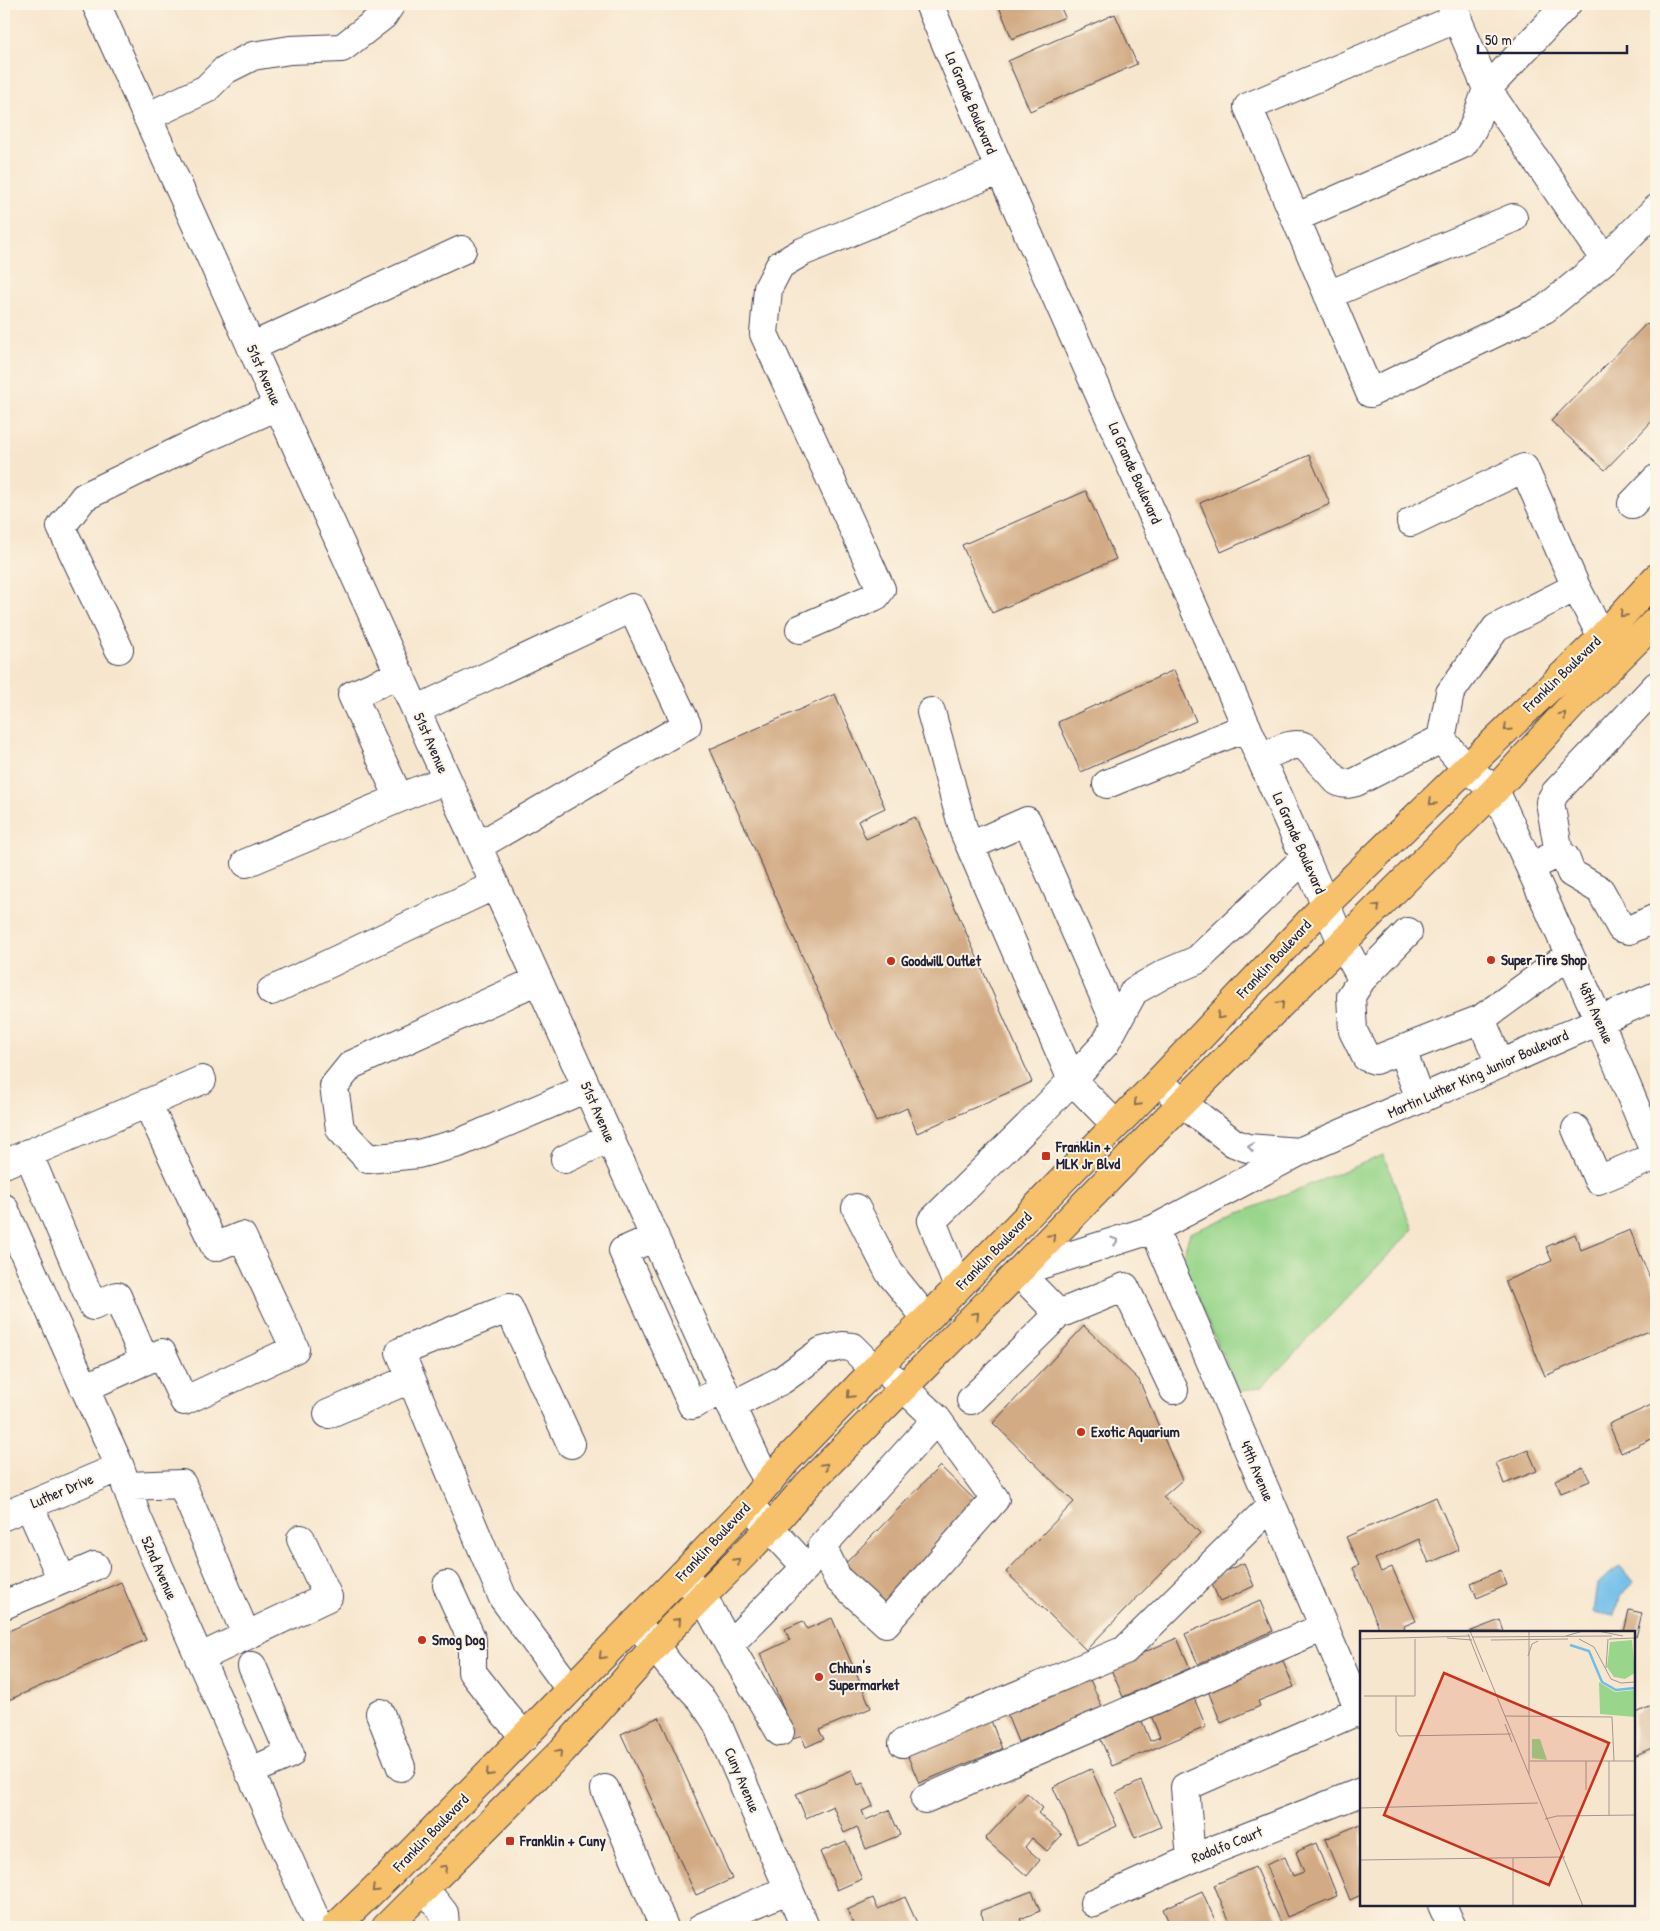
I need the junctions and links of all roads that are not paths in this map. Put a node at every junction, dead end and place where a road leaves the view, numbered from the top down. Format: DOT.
graph roads {
  1 [pos="96,4"];
  2 [pos="391,4"];
  3 [pos="929,4"];
  4 [pos="1567,4"];
  5 [pos="1454,11"];
  6 [pos="1487,89"];
  7 [pos="147,117"];
  8 [pos="1000,170"];
  9 [pos="1656,208"];
  10 [pos="1295,218"];
  11 [pos="1513,218"];
  12 [pos="462,250"];
  13 [pos="1605,260"];
  14 [pos="1328,295"];
  15 [pos="251,347"];
  16 [pos="278,406"];
  17 [pos="1656,479"];
  18 [pos="1632,504"];
  19 [pos="1411,522"];
  20 [pos="1656,578"];
  21 [pos="1576,587"];
  22 [pos="1655,627"];
  23 [pos="800,629"];
  24 [pos="1602,637"];
  25 [pos="119,649"];
  26 [pos="400,674"];
  27 [pos="1656,686"];
  28 [pos="416,710"];
  29 [pos="930,712"];
  30 [pos="1248,727"];
  31 [pos="1441,740"];
  32 [pos="1261,758"];
  33 [pos="1467,768"];
  34 [pos="447,780"];
  35 [pos="1107,784"];
  36 [pos="1495,790"];
  37 [pos="400,798"];
  38 [pos="478,846"];
  39 [pos="970,846"];
  40 [pos="1559,853"];
  41 [pos="1305,858"];
  42 [pos="246,863"];
  43 [pos="1530,867"];
  44 [pos="495,885"];
  45 [pos="1326,904"];
  46 [pos="1656,918"];
  47 [pos="1408,932"];
  48 [pos="1342,942"];
  49 [pos="1570,954"];
  50 [pos="1362,979"];
  51 [pos="538,980"];
  52 [pos="272,991"];
  53 [pos="1656,996"];
  54 [pos="1480,1019"];
  55 [pos="1599,1020"];
  56 [pos="1116,1024"];
  57 [pos="1402,1050"];
  58 [pos="1500,1064"];
  59 [pos="202,1080"];
  60 [pos="1072,1080"];
  61 [pos="1159,1081"];
  62 [pos="587,1088"];
  63 [pos="1420,1099"];
  64 [pos="1182,1102"];
  65 [pos="147,1103"];
  66 [pos="1116,1126"];
  67 [pos="1576,1129"];
  68 [pos="610,1138"];
  69 [pos="1299,1152"];
  70 [pos="28,1153"];
  71 [pos="1656,1156"];
  72 [pos="566,1159"];
  73 [pos="4,1164"];
  74 [pos="4,1208"];
  75 [pos="856,1208"];
  76 [pos="1154,1229"];
  77 [pos="1018,1272"];
  78 [pos="958,1287"];
  79 [pos="90,1297"];
  80 [pos="50,1314"];
  81 [pos="1059,1314"];
  82 [pos="927,1319"];
  83 [pos="145,1361"];
  84 [pos="891,1378"];
  85 [pos="410,1380"];
  86 [pos="84,1388"];
  87 [pos="1174,1390"];
  88 [pos="728,1398"];
  89 [pos="971,1400"];
  90 [pos="328,1414"];
  91 [pos="937,1419"];
  92 [pos="571,1444"];
  93 [pos="123,1477"];
  94 [pos="769,1482"];
  95 [pos="29,1505"];
  96 [pos="749,1505"];
  97 [pos="1272,1505"];
  98 [pos="4,1516"];
  99 [pos="771,1527"];
  100 [pos="301,1539"];
  101 [pos="95,1566"];
  102 [pos="682,1575"];
  103 [pos="62,1580"];
  104 [pos="447,1585"];
  105 [pos="702,1595"];
  106 [pos="4,1605"];
  107 [pos="636,1622"];
  108 [pos="1324,1627"];
  109 [pos="246,1635"];
  110 [pos="729,1645"];
  111 [pos="655,1647"];
  112 [pos="199,1658"];
  113 [pos="252,1666"];
  114 [pos="570,1689"];
  115 [pos="1360,1712"];
  116 [pos="380,1713"];
  117 [pos="780,1732"];
  118 [pos="525,1737"];
  119 [pos="903,1743"];
  120 [pos="401,1767"];
  121 [pos="249,1772"];
  122 [pos="605,1789"];
  123 [pos="1360,1792"];
  124 [pos="925,1799"];
  125 [pos="1191,1859"];
  126 [pos="424,1888"];
  127 [pos="789,1889"];
  128 [pos="1094,1903"];
  129 [pos="1442,1906"];
  130 [pos="319,1927"];
  131 [pos="335,1927"];
  132 [pos="386,1927"];
  133 [pos="446,1927"];
  134 [pos="664,1927"];
  135 [pos="702,1927"];
  136 [pos="805,1927"];
  137 [pos="1452,1927"];
  1 -- 7 [label="street, 51st Avenue"];
  2 -- 7 [label="street"];
  3 -- 8 [label="street, La Grande Boulevard"];
  4 -- 6 [label="street"];
  5 -- 6 [label="street"];
  5 -- 10 [label="street"];
  6 -- 10 [label="street"];
  6 -- 13 [label="street"];
  7 -- 15 [label="street, 51st Avenue"];
  8 -- 23 [label="street"];
  8 -- 30 [label="street, La Grande Boulevard"];
  9 -- 13 [label="street"];
  10 -- 14 [label="street"];
  11 -- 14 [label="street"];
  12 -- 15 [label="street"];
  13 -- 14 [label="street"];
  15 -- 16 [label="street, 51st Avenue"];
  16 -- 25 [label="street"];
  16 -- 26 [label="street, 51st Avenue"];
  17 -- 18 [label="street"];
  19 -- 21 [label="street"];
  20 -- 24 [label="main road, Franklin Boulevard, one-way"];
  21 -- 24 [label="street"];
  21 -- 31 [label="street"];
  36 -- 22 [label="main road, Franklin Boulevard, one-way"];
  24 -- 33 [label="main road, Franklin Boulevard, one-way"];
  26 -- 28 [label="street, 51st Avenue"];
  26 -- 37 [label="street"];
  27 -- 40 [label="street"];
  28 -- 34 [label="street, 51st Avenue"];
  28 -- 38 [label="street"];
  29 -- 39 [label="street"];
  30 -- 32 [label="street, La Grande Boulevard"];
  30 -- 35 [label="street"];
  31 -- 32 [label="street"];
  31 -- 33 [label="street"];
  32 -- 41 [label="street, La Grande Boulevard"];
  33 -- 36 [label="street"];
  33 -- 45 [label="main road, Franklin Boulevard, one-way"];
  34 -- 37 [label="street"];
  34 -- 38 [label="street, 51st Avenue"];
  36 -- 43 [label="street, 48th Avenue"];
  48 -- 36 [label="main road, Franklin Boulevard, one-way"];
  37 -- 42 [label="street"];
  38 -- 44 [label="street, 51st Avenue"];
  39 -- 56 [label="street"];
  39 -- 60 [label="street"];
  40 -- 43 [label="street"];
  40 -- 46 [label="street"];
  41 -- 45 [label="street, La Grande Boulevard"];
  41 -- 56 [label="street"];
  43 -- 49 [label="street, 48th Avenue"];
  44 -- 51 [label="street, 51st Avenue"];
  44 -- 52 [label="street"];
  45 -- 48 [label="street, La Grande Boulevard"];
  45 -- 61 [label="main road, Franklin Boulevard, one-way"];
  47 -- 50 [label="street"];
  48 -- 50 [label="street, La Grande Boulevard"];
  64 -- 48 [label="main road, Franklin Boulevard, one-way"];
  49 -- 54 [label="street"];
  49 -- 55 [label="street, 48th Avenue"];
  50 -- 57 [label="street"];
  51 -- 62 [label="street, 51st Avenue"];
  51 -- 62 [label="street"];
  53 -- 55 [label="street, Martin Luther King Junior Boulevard"];
  54 -- 57 [label="street"];
  54 -- 58 [label="street"];
  55 -- 58 [label="street, Martin Luther King Junior Boulevard"];
  55 -- 71 [label="street, 48th Avenue"];
  56 -- 60 [label="street"];
  57 -- 63 [label="street"];
  58 -- 63 [label="street, Martin Luther King Junior Boulevard"];
  59 -- 65 [label="street"];
  60 -- 66 [label="street"];
  60 -- 78 [label="street"];
  61 -- 64 [label="street, Martin Luther King Junior Boulevard"];
  61 -- 66 [label="main road, Franklin Boulevard, one-way"];
  62 -- 68 [label="street, 51st Avenue"];
  63 -- 69 [label="street, Martin Luther King Junior Boulevard"];
  69 -- 64 [label="street, Martin Luther King Junior Boulevard, one-way"];
  77 -- 64 [label="main road, Franklin Boulevard, one-way"];
  65 -- 70 [label="street"];
  65 -- 83 [label="street"];
  66 -- 78 [label="main road, Franklin Boulevard"];
  67 -- 71 [label="street"];
  68 -- 72 [label="street"];
  68 -- 88 [label="street, 51st Avenue"];
  69 -- 76 [label="street, Martin Luther King Junior Boulevard"];
  70 -- 73 [label="street"];
  70 -- 79 [label="street"];
  74 -- 80 [label="street, 52nd Avenue"];
  75 -- 82 [label="street"];
  77 -- 76 [label="street, Martin Luther King Junior Boulevard, one-way"];
  76 -- 97 [label="street, 49th Avenue"];
  77 -- 81 [label="street"];
  84 -- 77 [label="main road, Franklin Boulevard, one-way"];
  78 -- 82 [label="main road, Franklin Boulevard"];
  78 -- 84 [label="main road"];
  79 -- 80 [label="street"];
  79 -- 83 [label="street"];
  80 -- 86 [label="street, 52nd Avenue"];
  81 -- 87 [label="street"];
  81 -- 89 [label="street"];
  82 -- 84 [label="main road, Franklin Boulevard"];
  83 -- 86 [label="street"];
  84 -- 88 [label="street"];
  84 -- 91 [label="street"];
  84 -- 94 [label="main road, Franklin Boulevard, one-way"];
  99 -- 84 [label="main road, Franklin Boulevard, one-way"];
  85 -- 90 [label="street"];
  85 -- 92 [label="street"];
  85 -- 114 [label="street"];
  86 -- 93 [label="street, 52nd Avenue"];
  88 -- 94 [label="street, 51st Avenue"];
  91 -- 91 [label="street"];
  93 -- 95 [label="street, Luther Drive"];
  93 -- 109 [label="street"];
  93 -- 112 [label="street, 52nd Avenue"];
  94 -- 96 [label="main road, Franklin Boulevard"];
  95 -- 98 [label="street, Luther Drive"];
  95 -- 103 [label="street"];
  96 -- 99 [label="street"];
  96 -- 102 [label="main road, Franklin Boulevard"];
  97 -- 108 [label="street, 49th Avenue"];
  97 -- 119 [label="street"];
  105 -- 99 [label="main road, Franklin Boulevard, one-way"];
  99 -- 110 [label="street"];
  100 -- 109 [label="street"];
  101 -- 103 [label="street"];
  102 -- 105 [label="street"];
  102 -- 107 [label="main road, Franklin Boulevard"];
  103 -- 106 [label="street"];
  104 -- 118 [label="street"];
  105 -- 110 [label="street"];
  111 -- 105 [label="main road, Franklin Boulevard, one-way"];
  107 -- 111 [label="street, Cuny Avenue"];
  107 -- 114 [label="main road, Franklin Boulevard, one-way"];
  108 -- 115 [label="street, 49th Avenue"];
  108 -- 124 [label="street"];
  109 -- 112 [label="street"];
  110 -- 117 [label="street"];
  126 -- 111 [label="main road, Franklin Boulevard, one-way"];
  111 -- 127 [label="street, Cuny Avenue"];
  112 -- 121 [label="street, 52nd Avenue"];
  113 -- 121 [label="street"];
  114 -- 118 [label="main road, Franklin Boulevard"];
  115 -- 125 [label="street"];
  116 -- 120 [label="street"];
  118 -- 131 [label="main road, Franklin Boulevard, one-way"];
  121 -- 130 [label="street, 52nd Avenue"];
  122 -- 134 [label="street"];
  123 -- 125 [label="street, Rodolfo Court"];
  125 -- 128 [label="street, Rodolfo Court"];
  126 -- 132 [label="main road, Franklin Boulevard"];
  126 -- 133 [label="street"];
  127 -- 135 [label="street"];
  127 -- 136 [label="street, Cuny Avenue"];
  129 -- 137 [label="street"];
}
